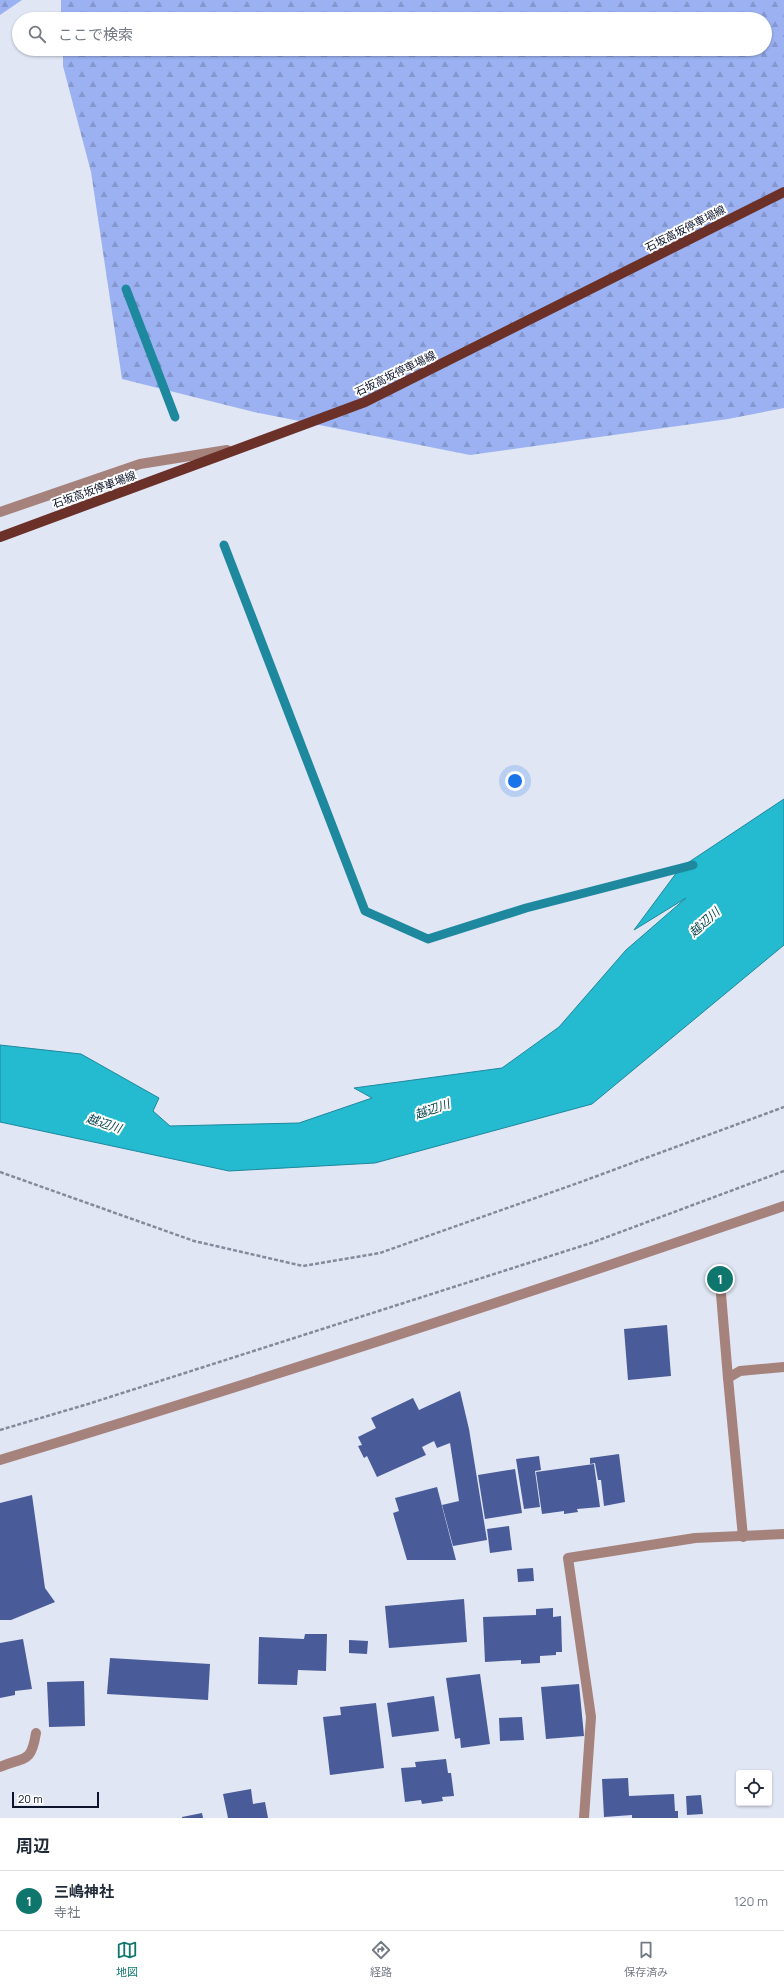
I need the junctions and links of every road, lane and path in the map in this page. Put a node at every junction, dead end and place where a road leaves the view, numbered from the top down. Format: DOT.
graph roads {
  1 [pos="784,192"];
  2 [pos="240,448"];
  3 [pos="0,512"];
  4 [pos="0,537"];
  5 [pos="784,1107"];
  6 [pos="784,1171"];
  7 [pos="0,1172"];
  8 [pos="784,1206"];
  9 [pos="721,1294"];
  10 [pos="784,1367"];
  11 [pos="728,1378"];
  12 [pos="0,1430"];
  13 [pos="0,1460"];
  14 [pos="784,1534"];
  15 [pos="743,1537"];
  16 [pos="36,1733"];
  17 [pos="0,1767"];
  18 [pos="584,1818"];
  1 -- 2 [label="main road, 石坂高坂停車場線"];
  2 -- 3 [label="street"];
  2 -- 4 [label="main road, 石坂高坂停車場線"];
  5 -- 7 [label="path"];
  6 -- 12 [label="path"];
  8 -- 13 [label="street"];
  9 -- 11 [label="street"];
  10 -- 11 [label="street"];
  11 -- 15 [label="street"];
  14 -- 15 [label="street"];
  15 -- 18 [label="street"];
  16 -- 17 [label="street"];
}
